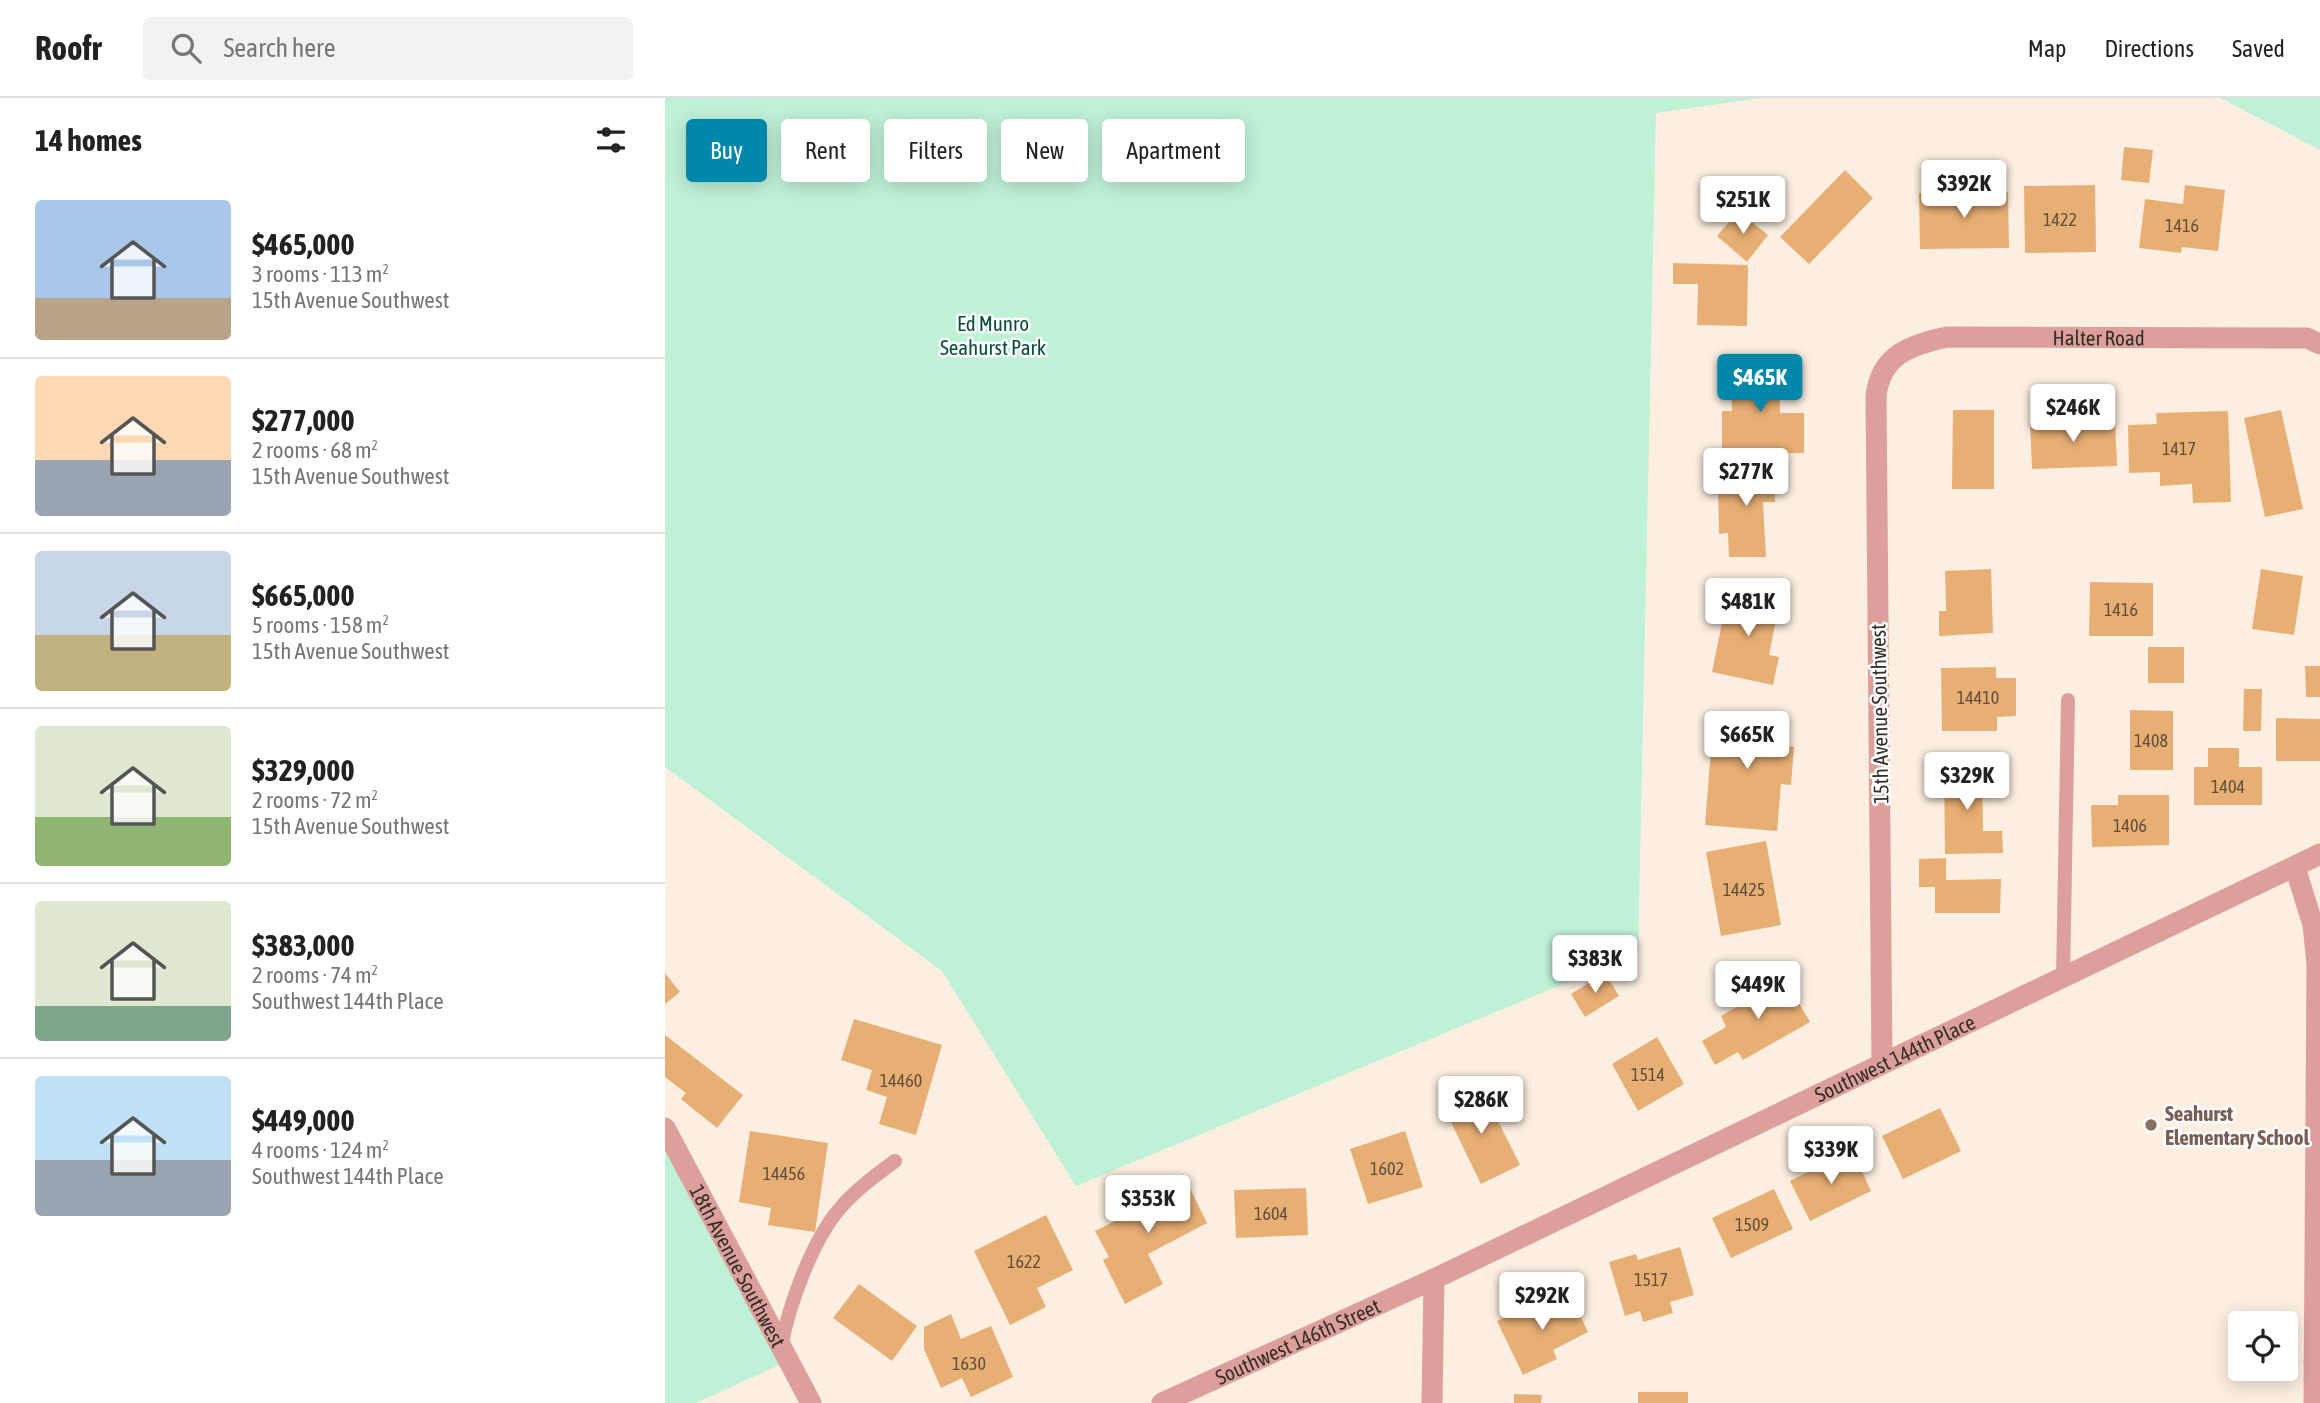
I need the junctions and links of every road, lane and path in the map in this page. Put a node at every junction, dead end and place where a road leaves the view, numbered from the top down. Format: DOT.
graph roads {
  1 [pos="2320,344"];
  2 [pos="1886,366"];
  3 [pos="2068,700"];
  4 [pos="2320,854"];
  5 [pos="2295,867"];
  6 [pos="2063,978"];
  7 [pos="1882,1064"];
  8 [pos="665,1128"];
  9 [pos="895,1161"];
  10 [pos="1434,1279"];
  11 [pos="781,1347"];
  12 [pos="2317,1362"];
  13 [pos="811,1403"];
  14 [pos="1162,1403"];
  15 [pos="1432,1403"];
  16 [pos="2314,1403"];
  1 -- 2 [label="street, Halter Road"];
  2 -- 7 [label="street, 15th Avenue Southwest"];
  3 -- 6 [label="lane"];
  4 -- 5 [label="street, Southwest 144th Place"];
  5 -- 6 [label="street, Southwest 144th Place"];
  5 -- 12 [label="street"];
  6 -- 7 [label="street, Southwest 144th Place"];
  7 -- 10 [label="street, Southwest 144th Place"];
  8 -- 11 [label="street, 18th Avenue Southwest"];
  9 -- 11 [label="lane"];
  10 -- 14 [label="street, Southwest 146th Street"];
  10 -- 15 [label="street"];
  11 -- 13 [label="street, 18th Avenue Southwest"];
  12 -- 16 [label="street"];
}
